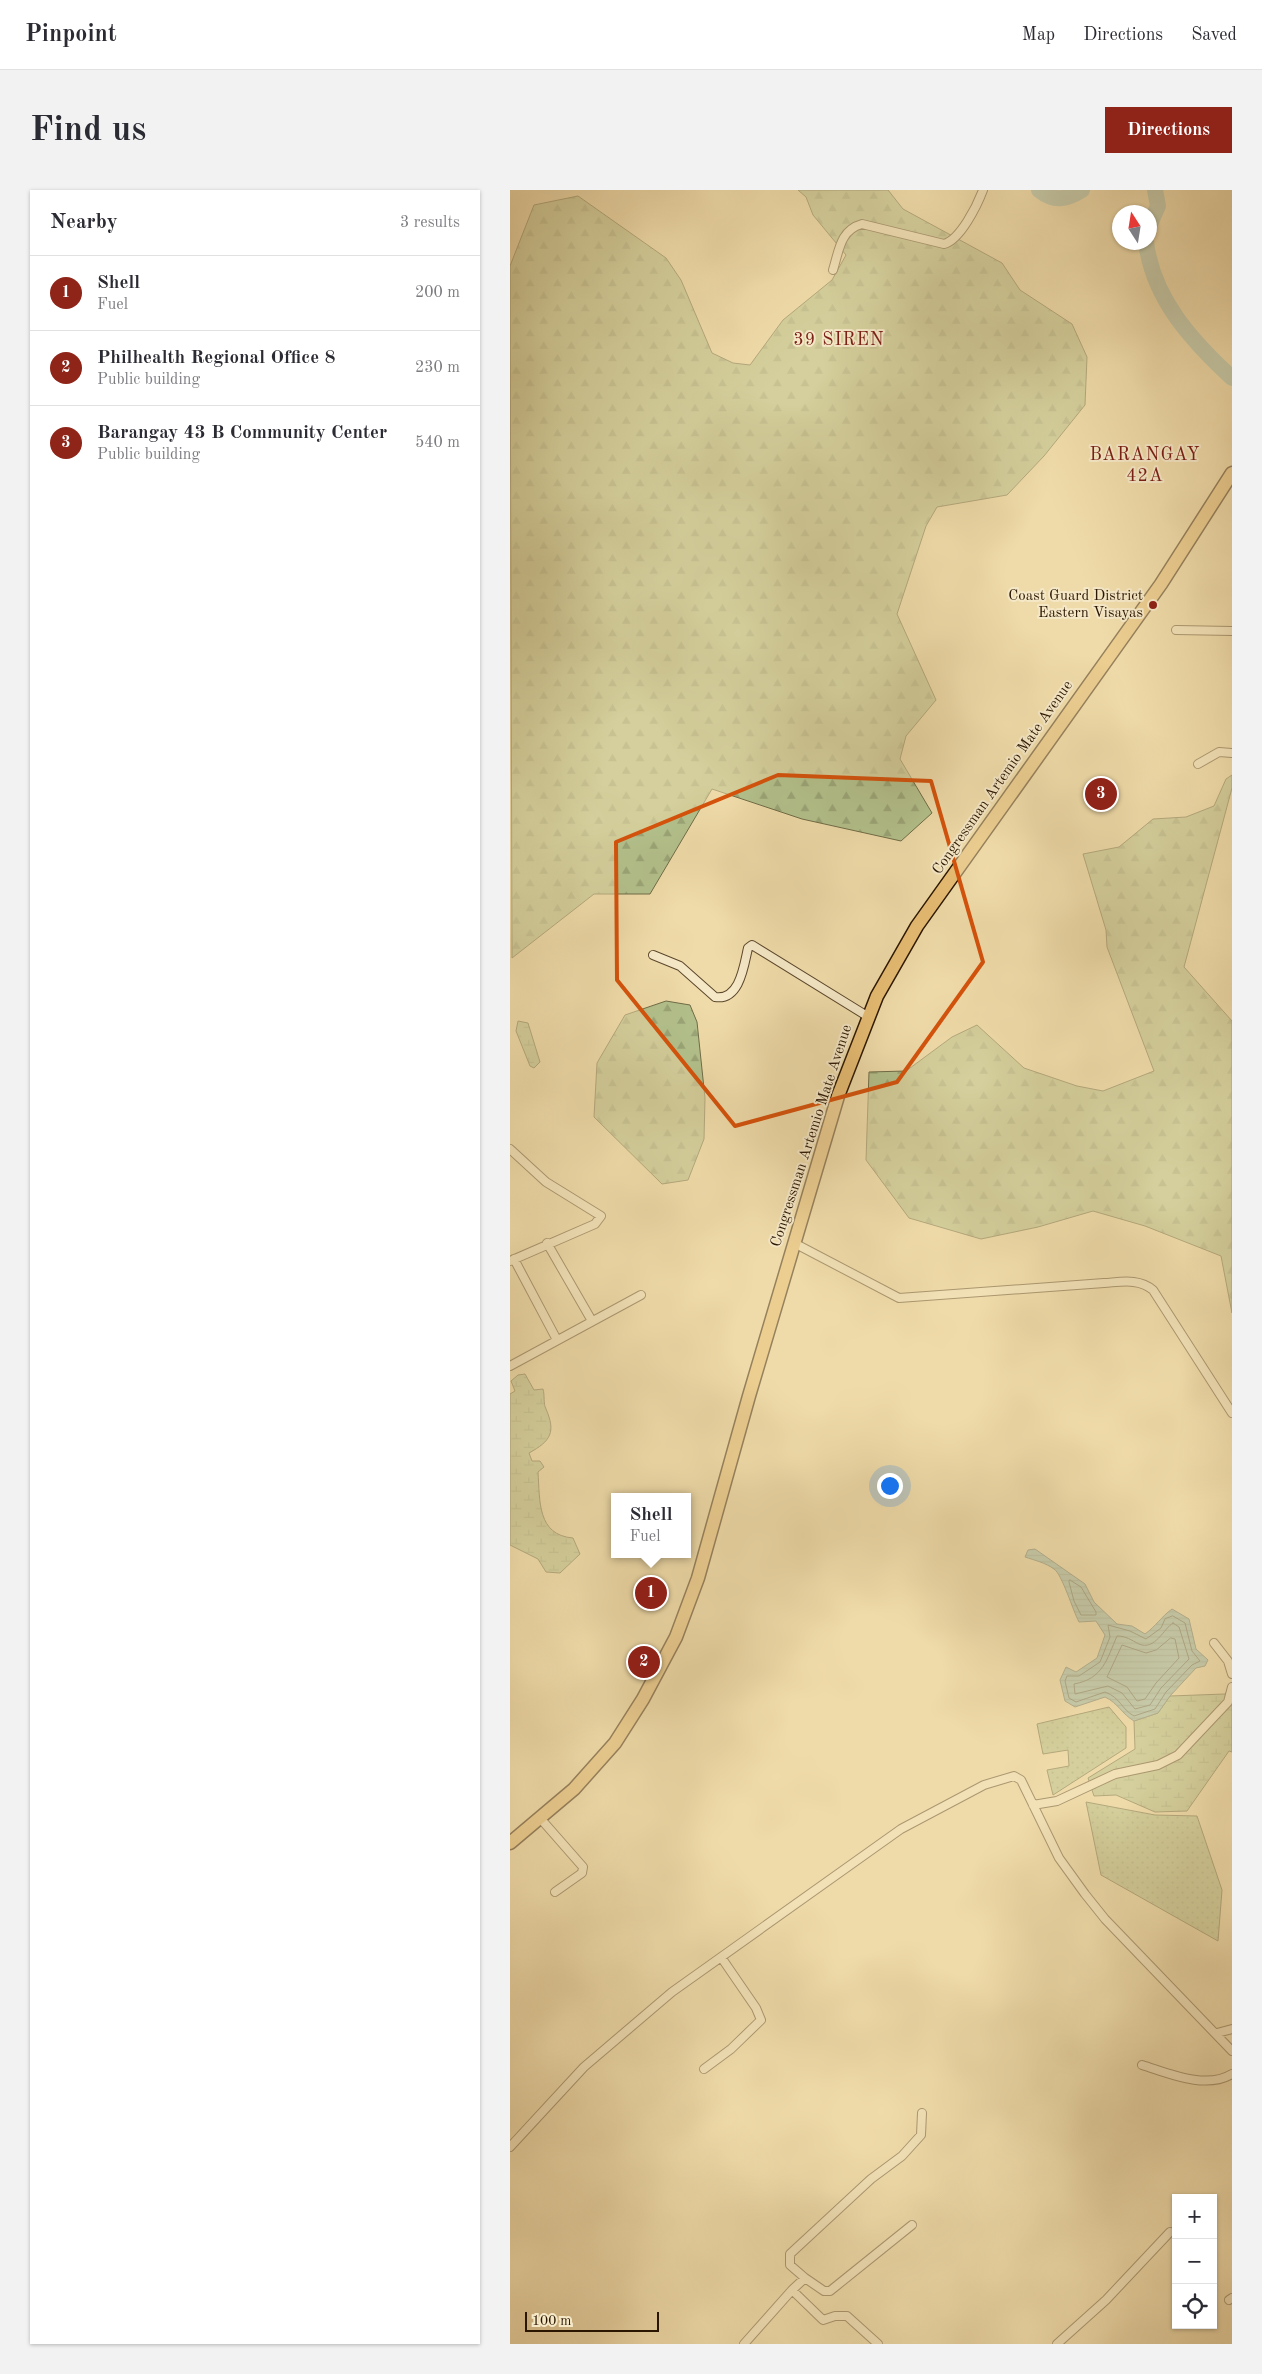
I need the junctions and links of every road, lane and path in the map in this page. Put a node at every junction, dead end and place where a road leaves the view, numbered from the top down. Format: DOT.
graph roads {
  1 [pos="983,190"];
  2 [pos="833,270"];
  3 [pos="1232,473"];
  4 [pos="1176,630"];
  5 [pos="1232,631"];
  6 [pos="1232,753"];
  7 [pos="1198,764"];
  8 [pos="653,955"];
  9 [pos="868,1016"];
  10 [pos="510,1149"];
  11 [pos="547,1243"];
  12 [pos="794,1244"];
  13 [pos="512,1260"];
  14 [pos="641,1296"];
  15 [pos="592,1321"];
  16 [pos="557,1340"];
  17 [pos="510,1366"];
  18 [pos="1232,1413"];
  19 [pos="1214,1642"];
  20 [pos="1232,1674"];
  21 [pos="1232,1687"];
  22 [pos="1033,1805"];
  23 [pos="540,1818"];
  24 [pos="510,1843"];
  25 [pos="555,1892"];
  26 [pos="720,1957"];
  27 [pos="1232,2029"];
  28 [pos="1217,2033"];
  29 [pos="1232,2051"];
  30 [pos="1142,2065"];
  31 [pos="704,2069"];
  32 [pos="1232,2074"];
  33 [pos="922,2113"];
  34 [pos="510,2147"];
  35 [pos="912,2225"];
  36 [pos="1170,2232"];
  37 [pos="805,2278"];
  38 [pos="792,2290"];
  39 [pos="744,2344"];
  40 [pos="878,2344"];
  41 [pos="1056,2344"];
  1 -- 2 [label="street"];
  3 -- 9 [label="main road, Congressman Artemio Mate Avenue"];
  4 -- 5 [label="street"];
  6 -- 7 [label="street"];
  8 -- 9 [label="street"];
  9 -- 12 [label="main road, Congressman Artemio Mate Avenue"];
  10 -- 11 [label="street"];
  11 -- 13 [label="street"];
  11 -- 15 [label="street"];
  12 -- 18 [label="street"];
  12 -- 23 [label="main road, Congressman Artemio Mate Avenue"];
  13 -- 16 [label="street"];
  14 -- 15 [label="street"];
  15 -- 16 [label="street"];
  16 -- 17 [label="street"];
  19 -- 20 [label="street"];
  21 -- 22 [label="street"];
  22 -- 26 [label="street"];
  22 -- 28 [label="street"];
  23 -- 24 [label="main road, Congressman Artemio Mate Avenue"];
  23 -- 25 [label="street"];
  26 -- 31 [label="street"];
  26 -- 34 [label="street"];
  27 -- 28 [label="street"];
  28 -- 29 [label="street"];
  30 -- 32 [label="street"];
  33 -- 37 [label="street"];
  35 -- 37 [label="street"];
  36 -- 41 [label="street"];
  37 -- 38 [label="street"];
  38 -- 39 [label="street"];
  38 -- 40 [label="street"];
}
